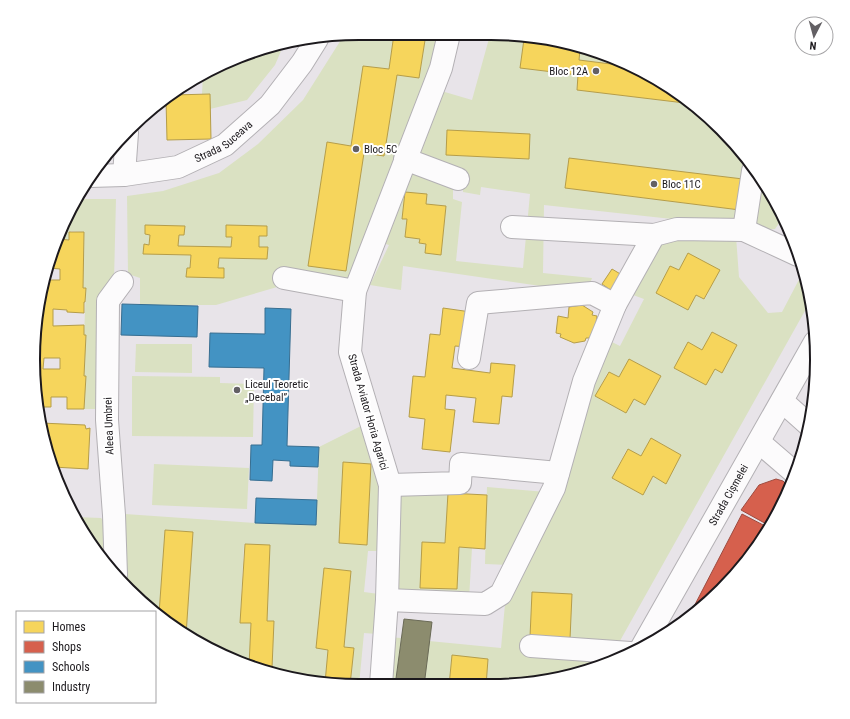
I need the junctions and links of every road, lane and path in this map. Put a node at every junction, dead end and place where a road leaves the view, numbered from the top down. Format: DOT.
graph roads {
  1 [pos="448,40"];
  2 [pos="314,44"];
  3 [pos="126,142"];
  4 [pos="405,159"];
  5 [pos="98,176"];
  6 [pos="124,176"];
  7 [pos="752,177"];
  8 [pos="458,179"];
  9 [pos="512,227"];
  10 [pos="744,230"];
  11 [pos="654,235"];
  12 [pos="791,252"];
  13 [pos="284,278"];
  14 [pos="122,282"];
  15 [pos="355,291"];
  16 [pos="615,305"];
  17 [pos="810,352"];
  18 [pos="469,358"];
  19 [pos="782,401"];
  20 [pos="804,421"];
  21 [pos="759,442"];
  22 [pos="790,470"];
  23 [pos="556,481"];
  24 [pos="390,485"];
  25 [pos="116,566"];
  26 [pos="387,600"];
  27 [pos="647,637"];
  28 [pos="531,646"];
  29 [pos="619,652"];
  30 [pos="381,679"];
  1 -- 4 [label="street, Strada Aviator Horia Agarici"];
  2 -- 6 [label="street, Strada Suceava"];
  3 -- 6 [label="street"];
  4 -- 8 [label="street"];
  4 -- 15 [label="street, Strada Aviator Horia Agarici"];
  5 -- 6 [label="street, Strada Suceava"];
  7 -- 10 [label="street"];
  9 -- 11 [label="street"];
  10 -- 11 [label="street"];
  10 -- 12 [label="street"];
  11 -- 16 [label="street"];
  13 -- 15 [label="street"];
  14 -- 25 [label="street, Aleea Umbrei"];
  15 -- 24 [label="street, Strada Aviator Horia Agarici"];
  16 -- 18 [label="street"];
  16 -- 23 [label="street"];
  17 -- 19 [label="street, Strada Cișmelei"];
  19 -- 20 [label="street"];
  19 -- 21 [label="street, Strada Cișmelei"];
  21 -- 22 [label="street"];
  21 -- 27 [label="street, Strada Cișmelei"];
  23 -- 24 [label="street"];
  23 -- 26 [label="street"];
  24 -- 26 [label="street, Strada Aviator Horia Agarici"];
  26 -- 30 [label="street, Strada Aviator Horia Agarici"];
  28 -- 29 [label="street"];
}
